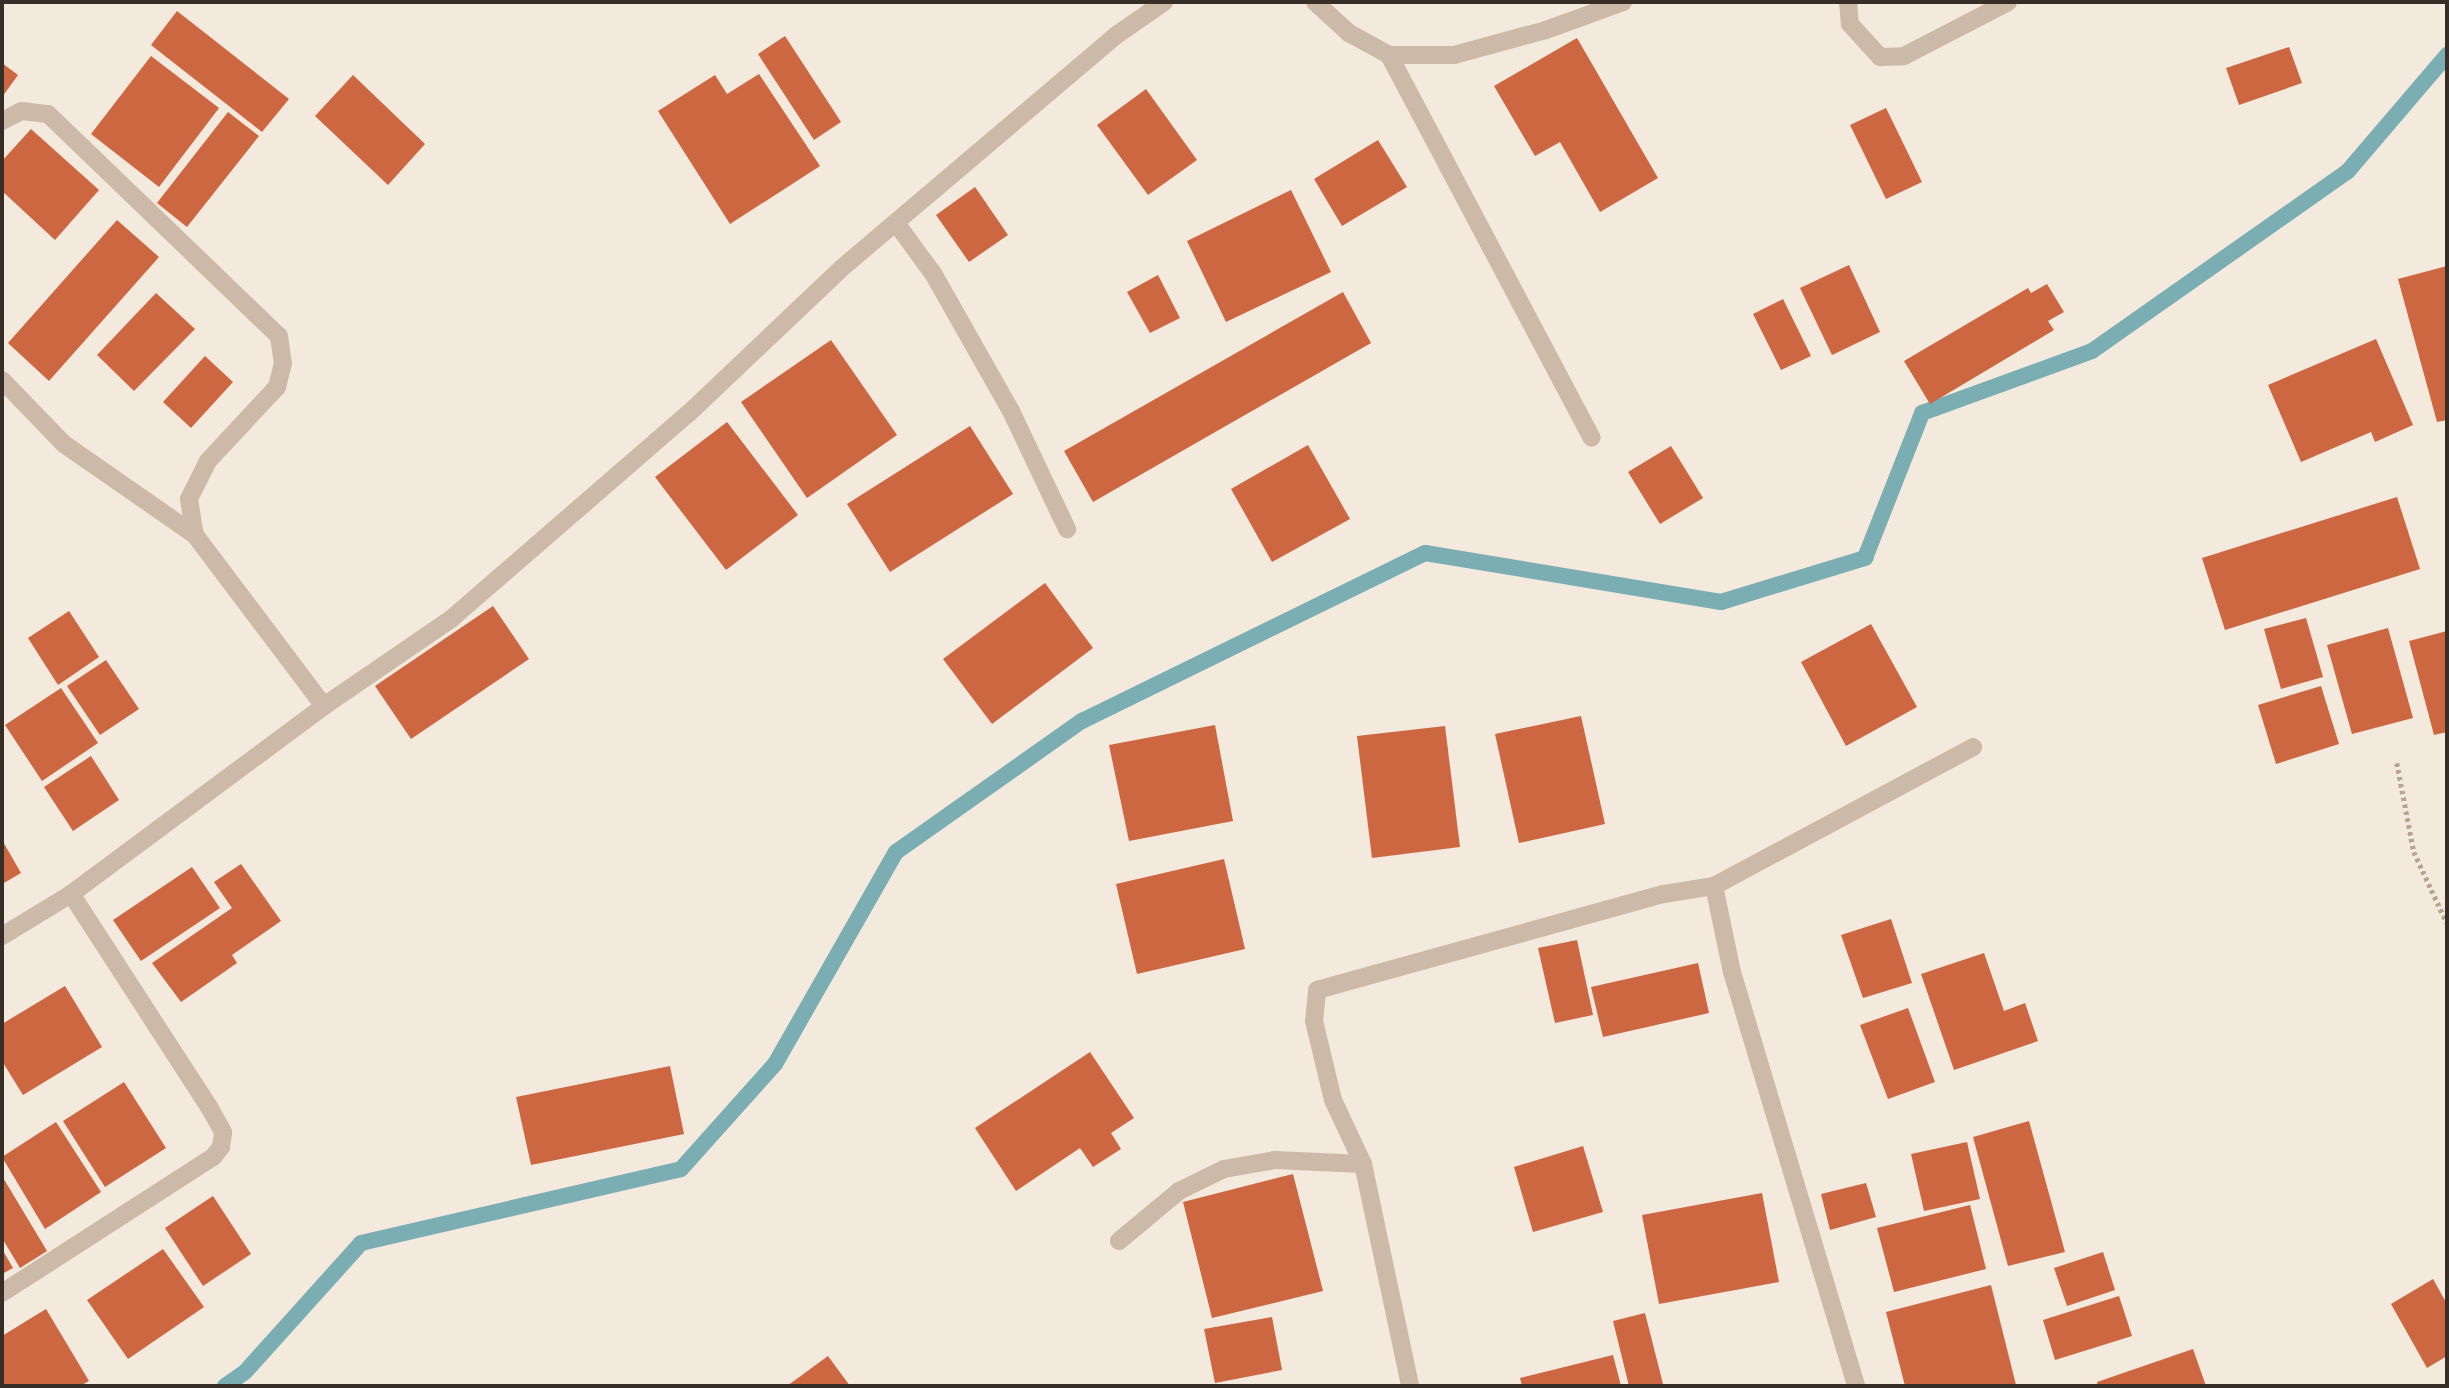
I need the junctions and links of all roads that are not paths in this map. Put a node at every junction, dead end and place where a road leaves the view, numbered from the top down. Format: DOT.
graph roads {
  1 [pos="1164,2"];
  2 [pos="1315,2"];
  3 [pos="1623,2"];
  4 [pos="1848,2"];
  5 [pos="2008,2"];
  6 [pos="1390,55"];
  7 [pos="2,121"];
  8 [pos="897,223"];
  9 [pos="2,380"];
  10 [pos="1592,438"];
  11 [pos="1067,529"];
  12 [pos="195,534"];
  13 [pos="324,706"];
  14 [pos="1973,747"];
  15 [pos="1714,886"];
  16 [pos="71,894"];
  17 [pos="2,936"];
  18 [pos="1363,1164"];
  19 [pos="1119,1241"];
  20 [pos="2,1293"];
  21 [pos="1410,1386"];
  22 [pos="1856,1386"];
  1 -- 8 [label="street"];
  2 -- 6 [label="street"];
  3 -- 6 [label="street"];
  4 -- 5 [label="street"];
  6 -- 10 [label="street"];
  7 -- 12 [label="street"];
  8 -- 11 [label="street"];
  8 -- 13 [label="street"];
  9 -- 12 [label="street"];
  12 -- 13 [label="street"];
  13 -- 16 [label="street"];
  14 -- 15 [label="street"];
  15 -- 18 [label="street"];
  15 -- 22 [label="street"];
  16 -- 17 [label="street"];
  16 -- 20 [label="street"];
  18 -- 19 [label="street"];
  18 -- 21 [label="street"];
}
